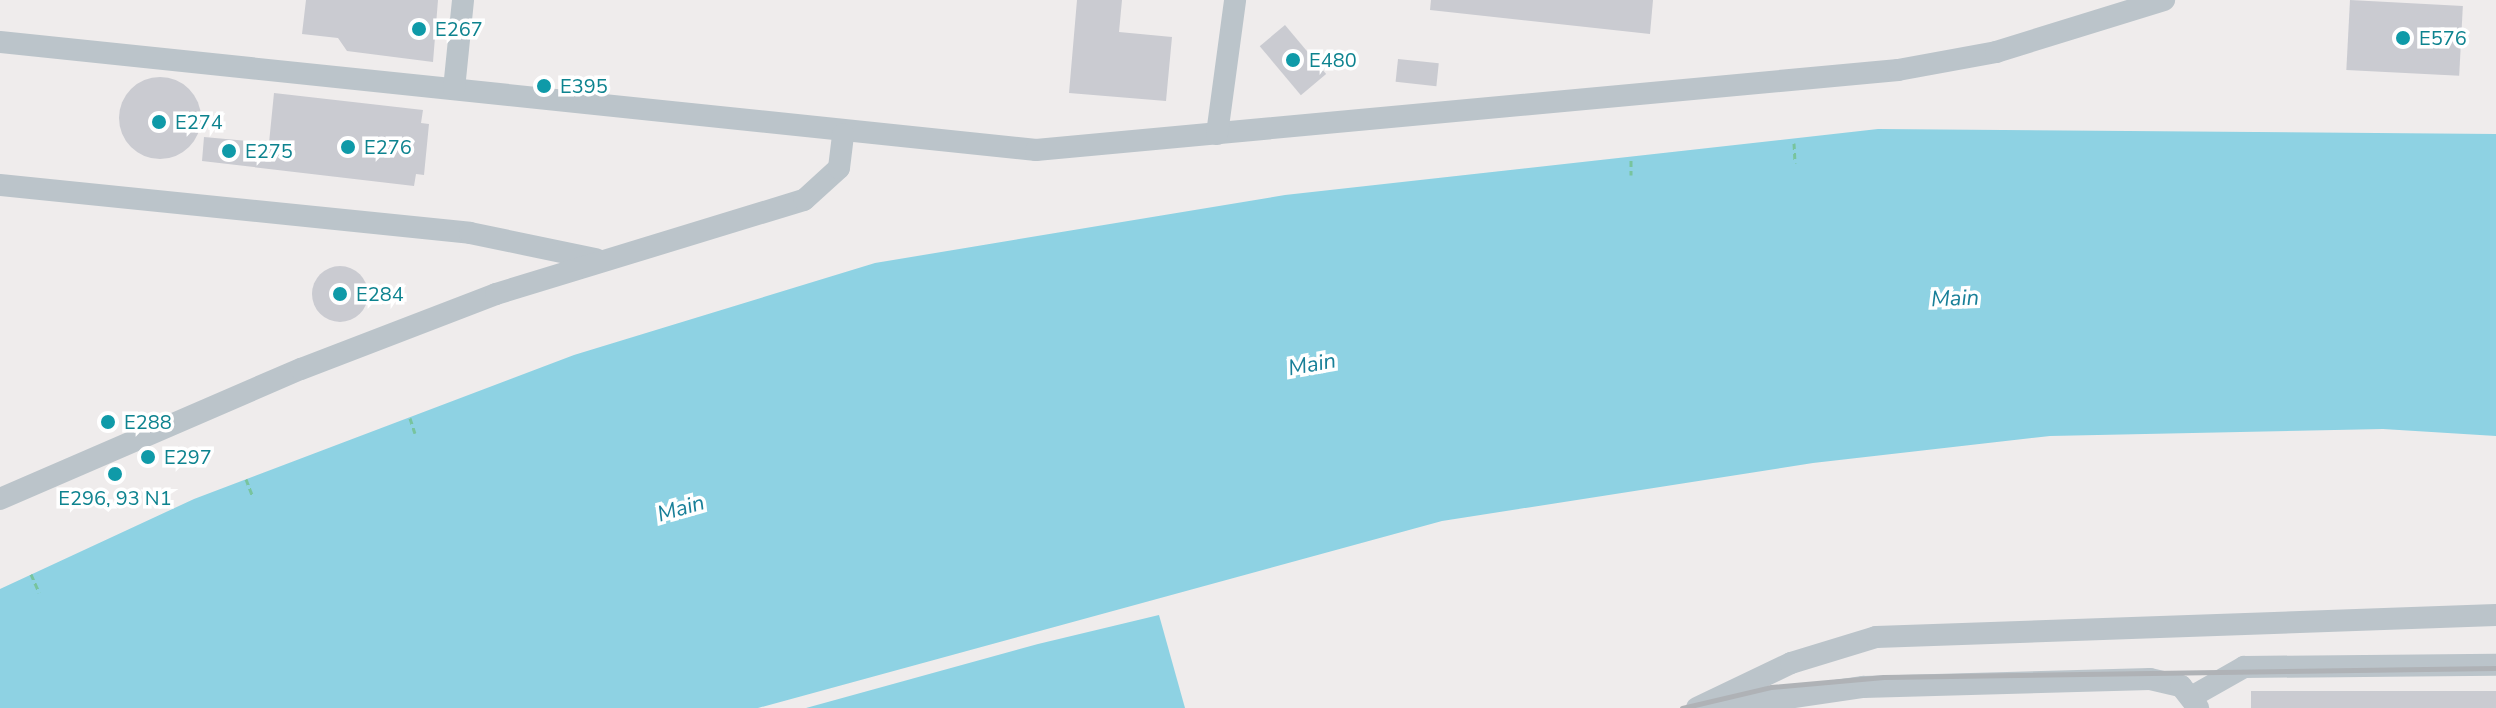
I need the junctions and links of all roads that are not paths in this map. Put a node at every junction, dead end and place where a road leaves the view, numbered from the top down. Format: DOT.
graph roads {
  1 [pos="463,0"];
  2 [pos="1235,0"];
  3 [pos="2164,0"];
  4 [pos="0,42"];
  5 [pos="454,89"];
  6 [pos="843,134"];
  7 [pos="1217,134"];
  8 [pos="0,185"];
  9 [pos="597,259"];
  10 [pos="0,499"];
  11 [pos="2496,615"];
  12 [pos="2496,665"];
  13 [pos="2195,702"];
  14 [pos="1697,708"];
  15 [pos="1720,708"];
  1 -- 5 [label="street"];
  2 -- 7 [label="street"];
  3 -- 7 [label="street"];
  4 -- 5 [label="street"];
  5 -- 6 [label="street"];
  6 -- 7 [label="street"];
  6 -- 9 [label="street"];
  8 -- 9 [label="street"];
  9 -- 10 [label="street"];
  11 -- 14 [label="street"];
  12 -- 13 [label="street"];
  13 -- 15 [label="street"];
}
